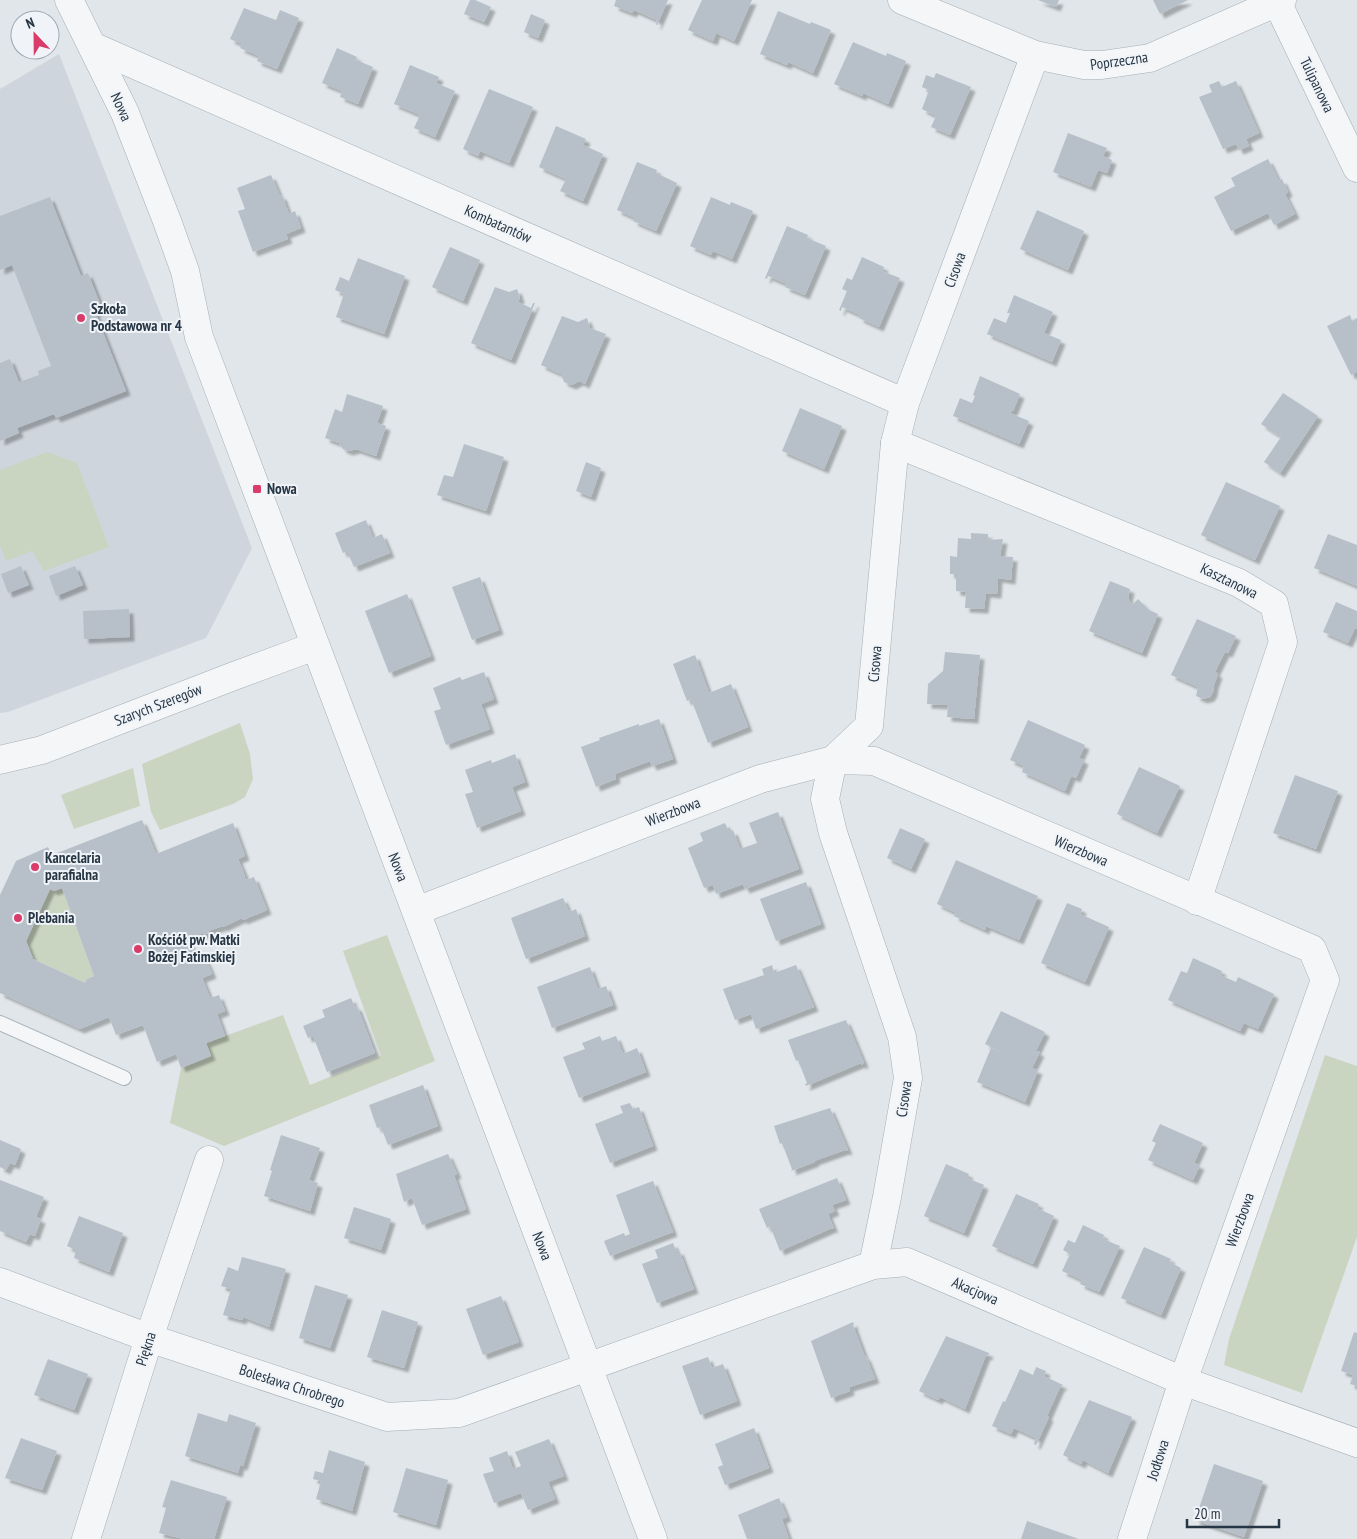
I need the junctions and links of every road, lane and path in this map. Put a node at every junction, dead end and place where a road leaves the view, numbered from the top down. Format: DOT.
graph roads {
  1 [pos="69,0"];
  2 [pos="902,0"];
  3 [pos="1278,1"];
  4 [pos="92,46"];
  5 [pos="1035,55"];
  6 [pos="1357,168"];
  7 [pos="905,403"];
  8 [pos="895,443"];
  9 [pos="315,646"];
  10 [pos="0,760"];
  11 [pos="833,760"];
  12 [pos="1197,901"];
  13 [pos="416,911"];
  14 [pos="0,1023"];
  15 [pos="124,1078"];
  16 [pos="209,1160"];
  17 [pos="873,1265"];
  18 [pos="0,1282"];
  19 [pos="149,1338"];
  20 [pos="588,1366"];
  21 [pos="1183,1381"];
  22 [pos="1357,1443"];
  23 [pos="86,1539"];
  24 [pos="653,1539"];
  25 [pos="1132,1539"];
  1 -- 4 [label="street, Nowa"];
  2 -- 5 [label="street, Poprzeczna"];
  3 -- 5 [label="street, Poprzeczna"];
  3 -- 6 [label="street, Tulipanowa"];
  4 -- 7 [label="street, Kombatantów"];
  4 -- 9 [label="street, Nowa"];
  5 -- 7 [label="street, Cisowa"];
  7 -- 8 [label="street, Cisowa"];
  8 -- 11 [label="street, Cisowa"];
  8 -- 12 [label="street, Kasztanowa"];
  9 -- 10 [label="street, Szarych Szeregów"];
  9 -- 13 [label="street, Nowa"];
  11 -- 12 [label="street, Wierzbowa"];
  11 -- 13 [label="street, Wierzbowa"];
  11 -- 17 [label="street, Cisowa"];
  12 -- 21 [label="street, Wierzbowa"];
  13 -- 20 [label="street, Nowa"];
  14 -- 15 [label="lane"];
  16 -- 19 [label="street, Piękna"];
  17 -- 20 [label="street, Akacjowa"];
  17 -- 21 [label="street, Akacjowa"];
  18 -- 19 [label="street, Bolesława Chrobrego"];
  19 -- 20 [label="street, Bolesława Chrobrego"];
  19 -- 23 [label="street, Piękna"];
  20 -- 24 [label="street, Nowa"];
  21 -- 22 [label="street, Akacjowa"];
  21 -- 25 [label="street, Jodłowa"];
}
